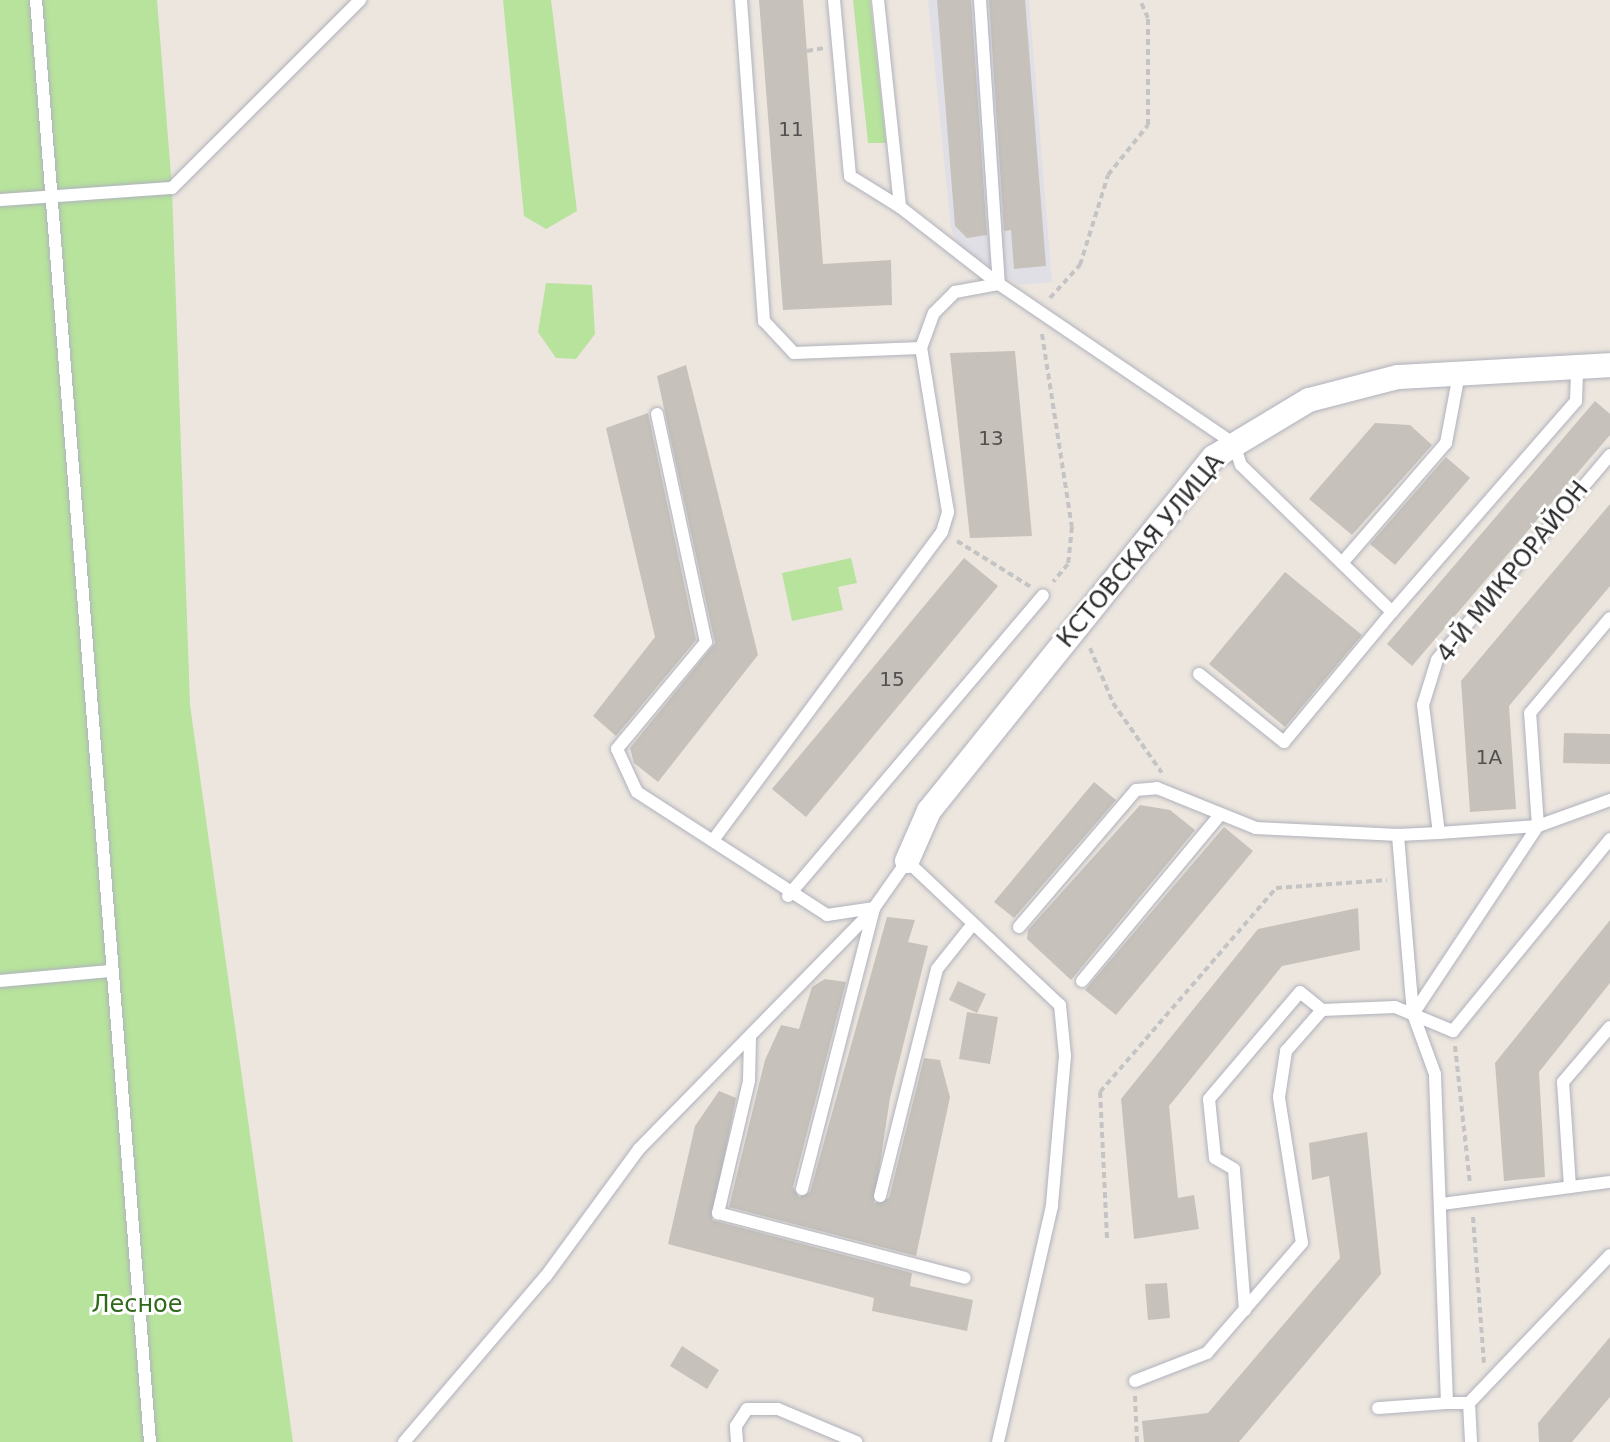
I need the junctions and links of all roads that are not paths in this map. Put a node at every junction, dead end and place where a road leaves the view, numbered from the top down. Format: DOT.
graph roads {
  1 [pos="36,0"];
  2 [pos="360,0"];
  3 [pos="741,0"];
  4 [pos="834,0"];
  5 [pos="878,0"];
  6 [pos="980,0"];
  7 [pos="51,197"];
  8 [pos="0,200"];
  9 [pos="900,207"];
  10 [pos="999,284"];
  11 [pos="921,348"];
  12 [pos="1610,365"];
  13 [pos="1577,367"];
  14 [pos="1459,374"];
  15 [pos="657,414"];
  16 [pos="1234,444"];
  17 [pos="1610,455"];
  18 [pos="1342,563"];
  19 [pos="1043,595"];
  20 [pos="1392,612"];
  21 [pos="1610,618"];
  22 [pos="1199,674"];
  23 [pos="1610,800"];
  24 [pos="1219,816"];
  25 [pos="1538,826"];
  26 [pos="1439,833"];
  27 [pos="1398,835"];
  28 [pos="714,839"];
  29 [pos="1610,839"];
  30 [pos="907,861"];
  31 [pos="788,896"];
  32 [pos="874,908"];
  33 [pos="972,925"];
  34 [pos="1019,927"];
  35 [pos="110,971"];
  36 [pos="0,981"];
  37 [pos="1082,981"];
  38 [pos="1322,1010"];
  39 [pos="1413,1014"];
  40 [pos="1610,1027"];
  41 [pos="750,1037"];
  42 [pos="1610,1182"];
  43 [pos="1570,1187"];
  44 [pos="802,1189"];
  45 [pos="880,1196"];
  46 [pos="1442,1204"];
  47 [pos="1610,1255"];
  48 [pos="965,1278"];
  49 [pos="1245,1310"];
  50 [pos="1135,1381"];
  51 [pos="1447,1403"];
  52 [pos="1469,1403"];
  53 [pos="1378,1408"];
  54 [pos="150,1442"];
  55 [pos="404,1442"];
  56 [pos="737,1442"];
  57 [pos="856,1442"];
  58 [pos="998,1442"];
  59 [pos="1471,1442"];
  1 -- 7 [label="lane"];
  2 -- 7 [label="lane"];
  3 -- 11 [label="lane"];
  4 -- 9 [label="lane"];
  5 -- 9 [label="lane"];
  6 -- 10 [label="lane"];
  7 -- 8 [label="lane"];
  7 -- 35 [label="lane"];
  9 -- 10 [label="lane"];
  10 -- 11 [label="lane"];
  10 -- 16 [label="lane"];
  11 -- 28 [label="lane"];
  12 -- 13 [label="street, КСТОВСКАЯ УЛИЦА"];
  13 -- 14 [label="street, КСТОВСКАЯ УЛИЦА"];
  13 -- 20 [label="lane"];
  14 -- 16 [label="street, КСТОВСКАЯ УЛИЦА"];
  14 -- 18 [label="lane"];
  15 -- 28 [label="lane"];
  16 -- 18 [label="lane"];
  16 -- 30 [label="street, КСТОВСКАЯ УЛИЦА"];
  17 -- 26 [label="lane, 4-Й МИКРОРАЙОН"];
  18 -- 20 [label="lane"];
  19 -- 31 [label="lane"];
  20 -- 22 [label="lane"];
  21 -- 25 [label="lane"];
  23 -- 25 [label="lane"];
  24 -- 27 [label="lane"];
  24 -- 34 [label="lane"];
  24 -- 37 [label="lane"];
  25 -- 26 [label="lane"];
  25 -- 39 [label="lane"];
  26 -- 27 [label="lane"];
  27 -- 39 [label="lane"];
  28 -- 31 [label="lane"];
  29 -- 39 [label="lane"];
  30 -- 32 [label="lane"];
  30 -- 33 [label="lane"];
  31 -- 32 [label="lane"];
  32 -- 41 [label="lane"];
  32 -- 44 [label="lane"];
  33 -- 45 [label="lane"];
  33 -- 58 [label="lane"];
  35 -- 36 [label="lane"];
  35 -- 54 [label="lane"];
  38 -- 39 [label="lane"];
  38 -- 49 [label="lane"];
  38 -- 49 [label="lane"];
  39 -- 46 [label="lane"];
  40 -- 43 [label="lane"];
  41 -- 48 [label="lane"];
  41 -- 55 [label="lane"];
  42 -- 43 [label="lane"];
  43 -- 46 [label="lane"];
  46 -- 51 [label="lane"];
  47 -- 52 [label="lane"];
  49 -- 50 [label="lane"];
  51 -- 52 [label="lane"];
  51 -- 53 [label="lane"];
  52 -- 59 [label="lane"];
  56 -- 57 [label="lane"];
}
